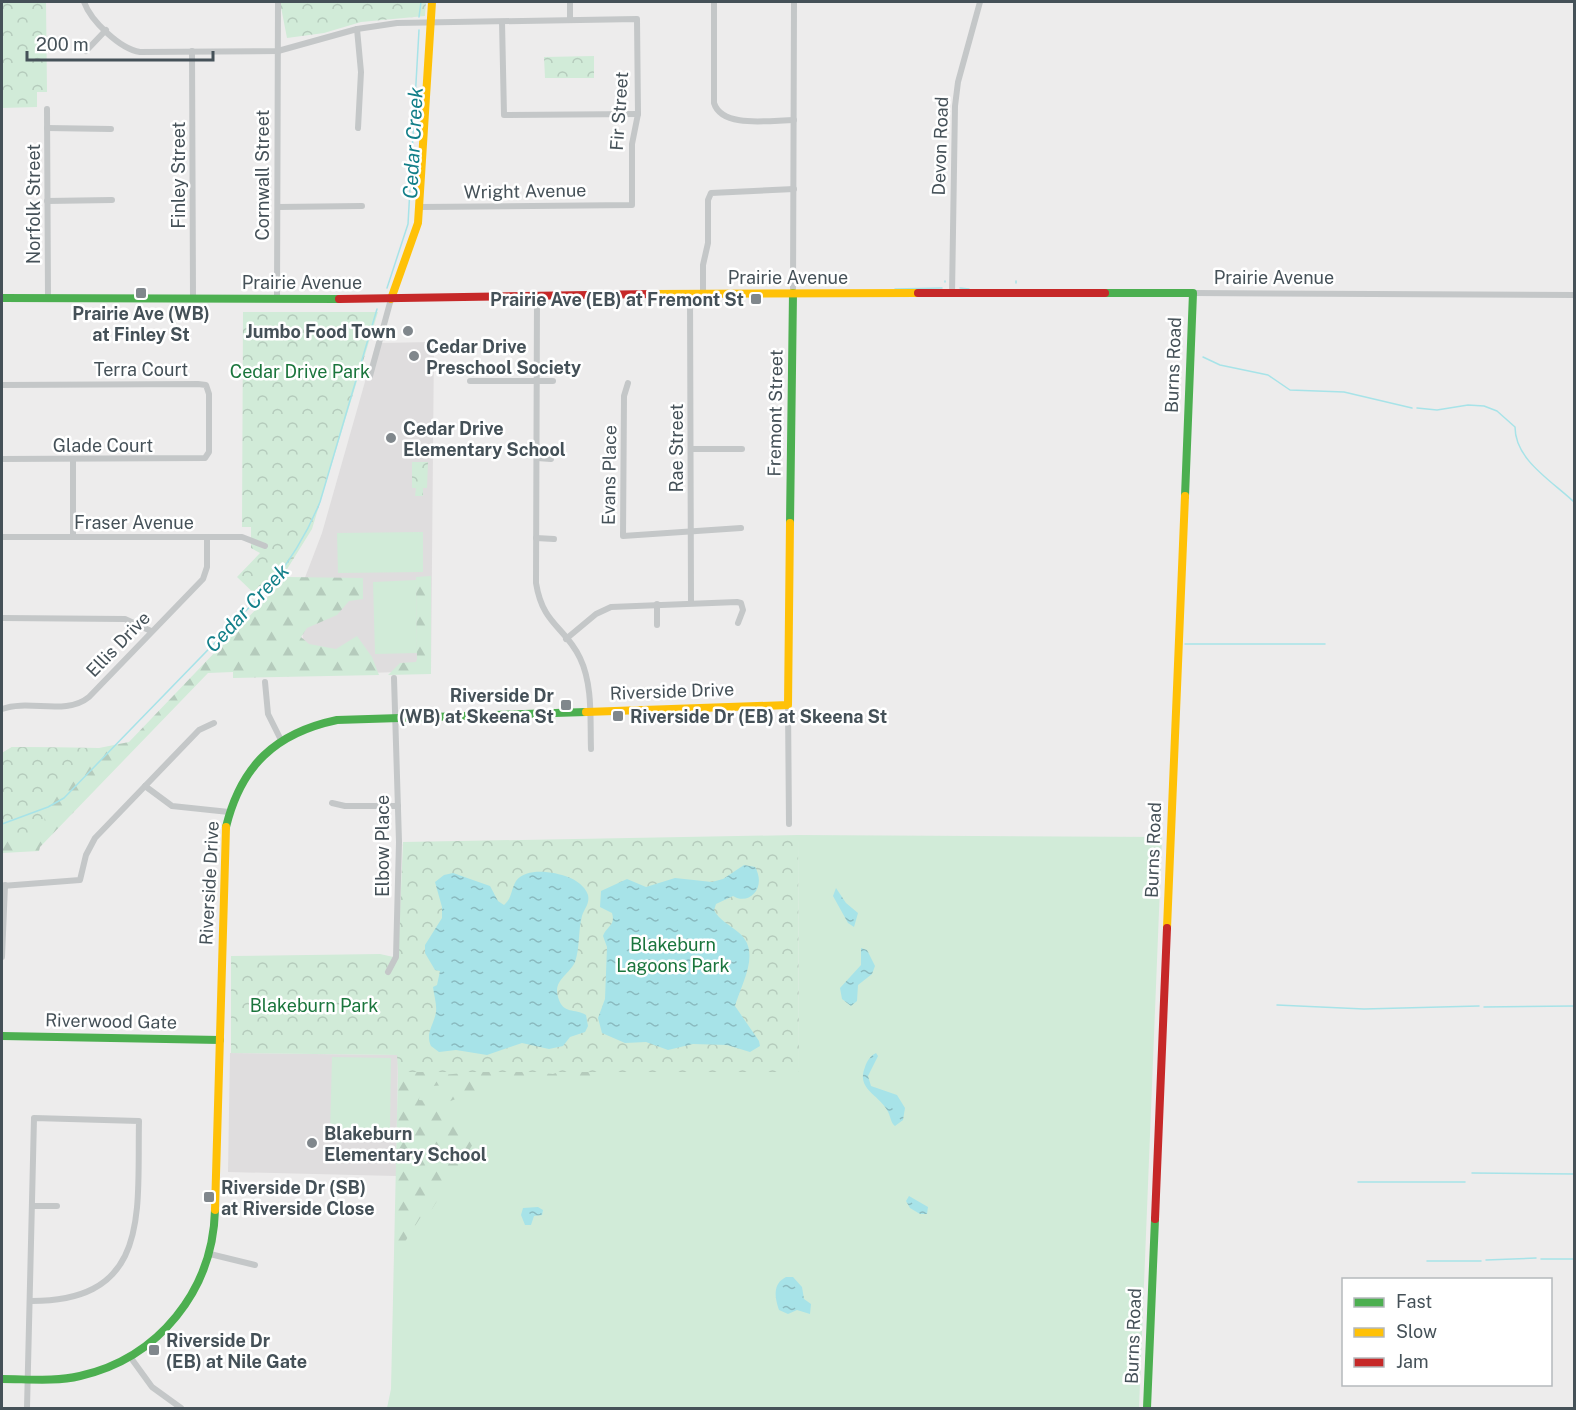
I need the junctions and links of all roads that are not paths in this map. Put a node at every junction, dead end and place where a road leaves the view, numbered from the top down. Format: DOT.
graph roads {
  1 [pos="84,2"];
  2 [pos="278,2"];
  3 [pos="432,2"];
  4 [pos="570,2"];
  5 [pos="714,2"];
  6 [pos="794,2"];
  7 [pos="980,2"];
  8 [pos="570,20"];
  9 [pos="502,22"];
  10 [pos="431,24"];
  11 [pos="357,29"];
  12 [pos="106,30"];
  13 [pos="86,51"];
  14 [pos="192,51"];
  15 [pos="278,51"];
  16 [pos="47,110"];
  17 [pos="638,114"];
  18 [pos="794,120"];
  19 [pos="47,128"];
  20 [pos="358,128"];
  21 [pos="111,129"];
  22 [pos="794,189"];
  23 [pos="112,200"];
  24 [pos="47,201"];
  25 [pos="632,205"];
  26 [pos="362,206"];
  27 [pos="278,207"];
  28 [pos="420,207"];
  29 [pos="690,293"];
  30 [pos="703,293"];
  31 [pos="793,293"];
  32 [pos="1193,293"];
  33 [pos="952,294"];
  34 [pos="1575,295"];
  35 [pos="537,296"];
  36 [pos="2,298"];
  37 [pos="48,298"];
  38 [pos="193,298"];
  39 [pos="391,298"];
  40 [pos="277,299"];
  41 [pos="370,376"];
  42 [pos="537,380"];
  43 [pos="470,381"];
  44 [pos="554,381"];
  45 [pos="627,383"];
  46 [pos="2,385"];
  47 [pos="691,449"];
  48 [pos="742,449"];
  49 [pos="205,458"];
  50 [pos="537,458"];
  51 [pos="2,459"];
  52 [pos="551,459"];
  53 [pos="74,460"];
  54 [pos="741,528"];
  55 [pos="691,533"];
  56 [pos="2,537"];
  57 [pos="73,537"];
  58 [pos="207,537"];
  59 [pos="536,538"];
  60 [pos="554,539"];
  61 [pos="265,546"];
  62 [pos="691,602"];
  63 [pos="657,604"];
  64 [pos="2,618"];
  65 [pos="738,623"];
  66 [pos="657,625"];
  67 [pos="151,631"];
  68 [pos="566,639"];
  69 [pos="394,678"];
  70 [pos="266,682"];
  71 [pos="788,705"];
  72 [pos="2,709"];
  73 [pos="590,710"];
  74 [pos="395,718"];
  75 [pos="214,723"];
  76 [pos="281,740"];
  77 [pos="591,749"];
  78 [pos="145,786"];
  79 [pos="332,803"];
  80 [pos="398,806"];
  81 [pos="229,812"];
  82 [pos="789,824"];
  83 [pos="3,886"];
  84 [pos="2,957"];
  85 [pos="388,972"];
  86 [pos="2,1036"];
  87 [pos="220,1040"];
  88 [pos="32,1206"];
  89 [pos="57,1206"];
  90 [pos="210,1254"];
  91 [pos="255,1265"];
  92 [pos="30,1301"];
  93 [pos="131,1358"];
  94 [pos="2,1379"];
  95 [pos="27,1379"];
  96 [pos="27,1408"];
  97 [pos="182,1408"];
  98 [pos="1147,1408"];
  1 -- 12 [label="street"];
  2 -- 15 [label="street, Cornwall Street"];
  3 -- 10 [label="street"];
  4 -- 8 [label="street"];
  5 -- 18 [label="street"];
  6 -- 18 [label="street, Fremont Street"];
  7 -- 33 [label="street, Devon Road"];
  8 -- 9 [label="street"];
  8 -- 17 [label="street, Fir Street"];
  9 -- 10 [label="street"];
  9 -- 17 [label="street"];
  10 -- 11 [label="street"];
  10 -- 28 [label="street"];
  11 -- 15 [label="street"];
  11 -- 20 [label="street"];
  12 -- 13 [label="street"];
  12 -- 14 [label="street"];
  14 -- 15 [label="street"];
  14 -- 38 [label="street, Finley Street"];
  15 -- 27 [label="street, Cornwall Street"];
  16 -- 19 [label="street, Norfolk Street"];
  17 -- 25 [label="street, Fir Street"];
  18 -- 22 [label="street, Fremont Street"];
  19 -- 21 [label="street"];
  19 -- 24 [label="street, Norfolk Street"];
  22 -- 30 [label="street"];
  22 -- 31 [label="street, Fremont Street"];
  23 -- 24 [label="street"];
  24 -- 37 [label="street, Norfolk Street"];
  25 -- 28 [label="street, Wright Avenue"];
  26 -- 27 [label="street"];
  27 -- 40 [label="street, Cornwall Street"];
  28 -- 39 [label="street"];
  29 -- 30 [label="street, Prairie Avenue"];
  29 -- 35 [label="street, Prairie Avenue"];
  29 -- 47 [label="street, Rae Street"];
  30 -- 31 [label="street, Prairie Avenue"];
  31 -- 33 [label="street, Prairie Avenue"];
  31 -- 71 [label="street, Fremont Street"];
  32 -- 33 [label="street, Prairie Avenue"];
  32 -- 34 [label="street, Prairie Avenue"];
  32 -- 98 [label="street, Burns Road"];
  35 -- 39 [label="street, Prairie Avenue"];
  35 -- 42 [label="street"];
  36 -- 37 [label="street, Prairie Avenue"];
  37 -- 38 [label="street, Prairie Avenue"];
  38 -- 40 [label="street, Prairie Avenue"];
  39 -- 40 [label="street, Prairie Avenue"];
  39 -- 41 [label="street"];
  42 -- 43 [label="street"];
  42 -- 44 [label="street"];
  42 -- 50 [label="street"];
  45 -- 55 [label="street, Evans Place"];
  46 -- 49 [label="street, Terra Court"];
  47 -- 48 [label="street"];
  47 -- 55 [label="street, Rae Street"];
  49 -- 53 [label="street, Glade Court"];
  50 -- 52 [label="street"];
  50 -- 59 [label="street"];
  51 -- 53 [label="street, Glade Court"];
  53 -- 57 [label="street"];
  54 -- 55 [label="street"];
  55 -- 62 [label="street, Rae Street"];
  56 -- 57 [label="street, Fraser Avenue"];
  57 -- 58 [label="street, Fraser Avenue"];
  58 -- 61 [label="street, Fraser Avenue"];
  58 -- 67 [label="street, Ellis Drive"];
  59 -- 60 [label="street"];
  59 -- 68 [label="street"];
  62 -- 63 [label="street"];
  62 -- 65 [label="street"];
  63 -- 66 [label="street"];
  63 -- 68 [label="street"];
  64 -- 67 [label="street"];
  67 -- 72 [label="street, Ellis Drive"];
  68 -- 73 [label="street"];
  69 -- 74 [label="street, Elbow Place"];
  70 -- 76 [label="street"];
  71 -- 73 [label="street, Riverside Drive"];
  71 -- 82 [label="street, Fremont Street"];
  73 -- 74 [label="street, Riverside Drive"];
  73 -- 77 [label="street"];
  74 -- 76 [label="street, Riverside Drive"];
  74 -- 80 [label="street, Elbow Place"];
  75 -- 78 [label="street"];
  76 -- 81 [label="street, Riverside Drive"];
  78 -- 81 [label="street"];
  78 -- 83 [label="street"];
  79 -- 80 [label="street"];
  80 -- 85 [label="street, Elbow Place"];
  81 -- 87 [label="street, Riverside Drive"];
  83 -- 84 [label="street"];
  86 -- 87 [label="street, Riverwood Gate"];
  87 -- 90 [label="street, Riverside Drive"];
  88 -- 89 [label="street"];
  88 -- 92 [label="street"];
  88 -- 92 [label="street"];
  90 -- 91 [label="street"];
  90 -- 93 [label="street, Riverside Drive"];
  92 -- 95 [label="street"];
  93 -- 95 [label="street, Riverside Drive"];
  93 -- 97 [label="street"];
  94 -- 95 [label="street, Riverside Drive"];
  95 -- 96 [label="street"];
}
